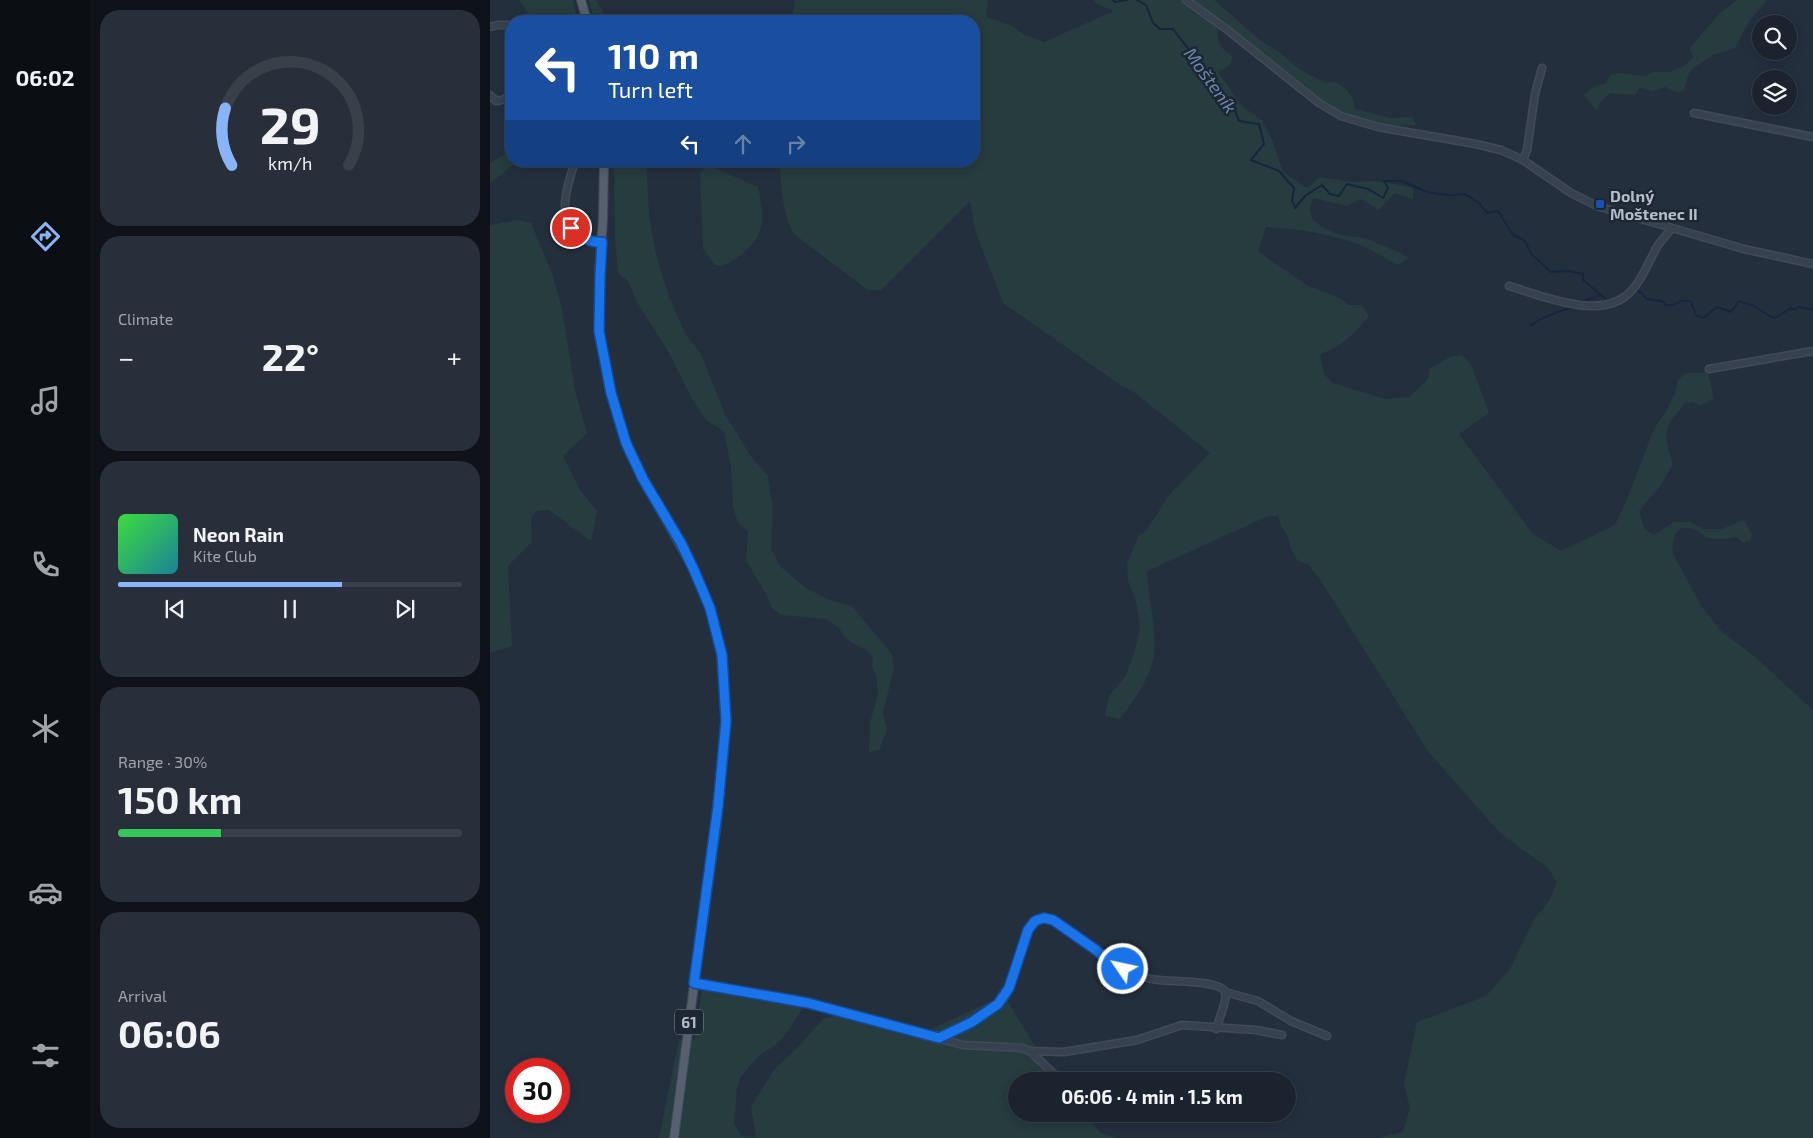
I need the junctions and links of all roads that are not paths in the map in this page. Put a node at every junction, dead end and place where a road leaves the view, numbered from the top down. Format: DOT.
graph roads {
  1 [pos="581,0"];
  2 [pos="1186,0"];
  3 [pos="586,15"];
  4 [pos="505,25"];
  5 [pos="490,27"];
  6 [pos="1542,68"];
  7 [pos="490,95"];
  8 [pos="505,99"];
  9 [pos="1694,113"];
  10 [pos="1813,137"];
  11 [pos="1523,160"];
  12 [pos="573,167"];
  13 [pos="604,167"];
  14 [pos="1671,229"];
  15 [pos="602,242"];
  16 [pos="1813,264"];
  17 [pos="1509,286"];
  18 [pos="1813,351"];
  19 [pos="1709,369"];
  20 [pos="694,983"];
  21 [pos="1225,992"];
  22 [pos="1216,1029"];
  23 [pos="1282,1035"];
  24 [pos="1327,1036"];
  25 [pos="939,1038"];
  26 [pos="1030,1051"];
  27 [pos="1052,1072"];
  28 [pos="674,1138"];
  1 -- 3 [label="main road"];
  2 -- 11 [label="street"];
  4 -- 5 [label="street"];
  6 -- 11 [label="street"];
  7 -- 8 [label="street"];
  9 -- 10 [label="street"];
  11 -- 14 [label="street"];
  12 -- 15 [label="street"];
  13 -- 15 [label="main road, 61"];
  14 -- 16 [label="street"];
  14 -- 17 [label="street"];
  15 -- 20 [label="main road, 61"];
  18 -- 19 [label="street"];
  20 -- 25 [label="street"];
  20 -- 28 [label="main road, 61"];
  21 -- 22 [label="street"];
  21 -- 24 [label="street"];
  21 -- 25 [label="street"];
  22 -- 23 [label="street"];
  22 -- 26 [label="street"];
  25 -- 26 [label="street"];
  26 -- 27 [label="street"];
}
